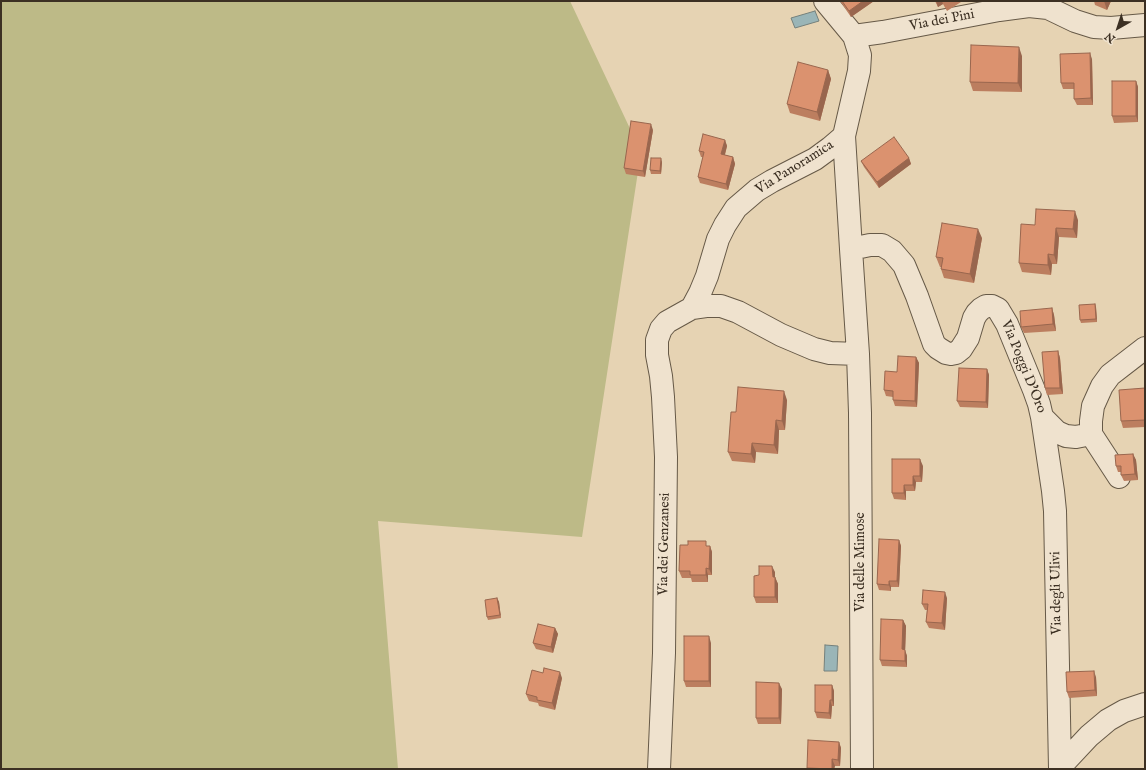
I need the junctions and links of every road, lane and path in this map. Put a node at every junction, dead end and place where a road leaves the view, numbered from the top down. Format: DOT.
graph roads {
  1 [pos="825,1"];
  2 [pos="1145,25"];
  3 [pos="854,36"];
  4 [pos="844,136"];
  5 [pos="852,249"];
  6 [pos="692,308"];
  7 [pos="1145,348"];
  8 [pos="858,354"];
  9 [pos="1042,417"];
  10 [pos="1091,434"];
  11 [pos="1119,477"];
  12 [pos="1145,704"];
  13 [pos="1060,768"];
  14 [pos="659,769"];
  15 [pos="862,769"];
  1 -- 3 [label="street, Via Panoramica"];
  2 -- 3 [label="street, Via dei Pini"];
  3 -- 4 [label="street, Via Panoramica"];
  4 -- 5 [label="street"];
  4 -- 6 [label="street, Via Panoramica"];
  5 -- 8 [label="street"];
  5 -- 9 [label="street, Via Poggi D'Oro"];
  6 -- 8 [label="street"];
  6 -- 14 [label="street, Via dei Genzanesi"];
  7 -- 10 [label="street"];
  8 -- 15 [label="street, Via delle Mimose"];
  9 -- 10 [label="street, Via Poggi D'Oro"];
  9 -- 13 [label="street, Via degli Ulivi"];
  10 -- 11 [label="street"];
  12 -- 13 [label="street"];
}
